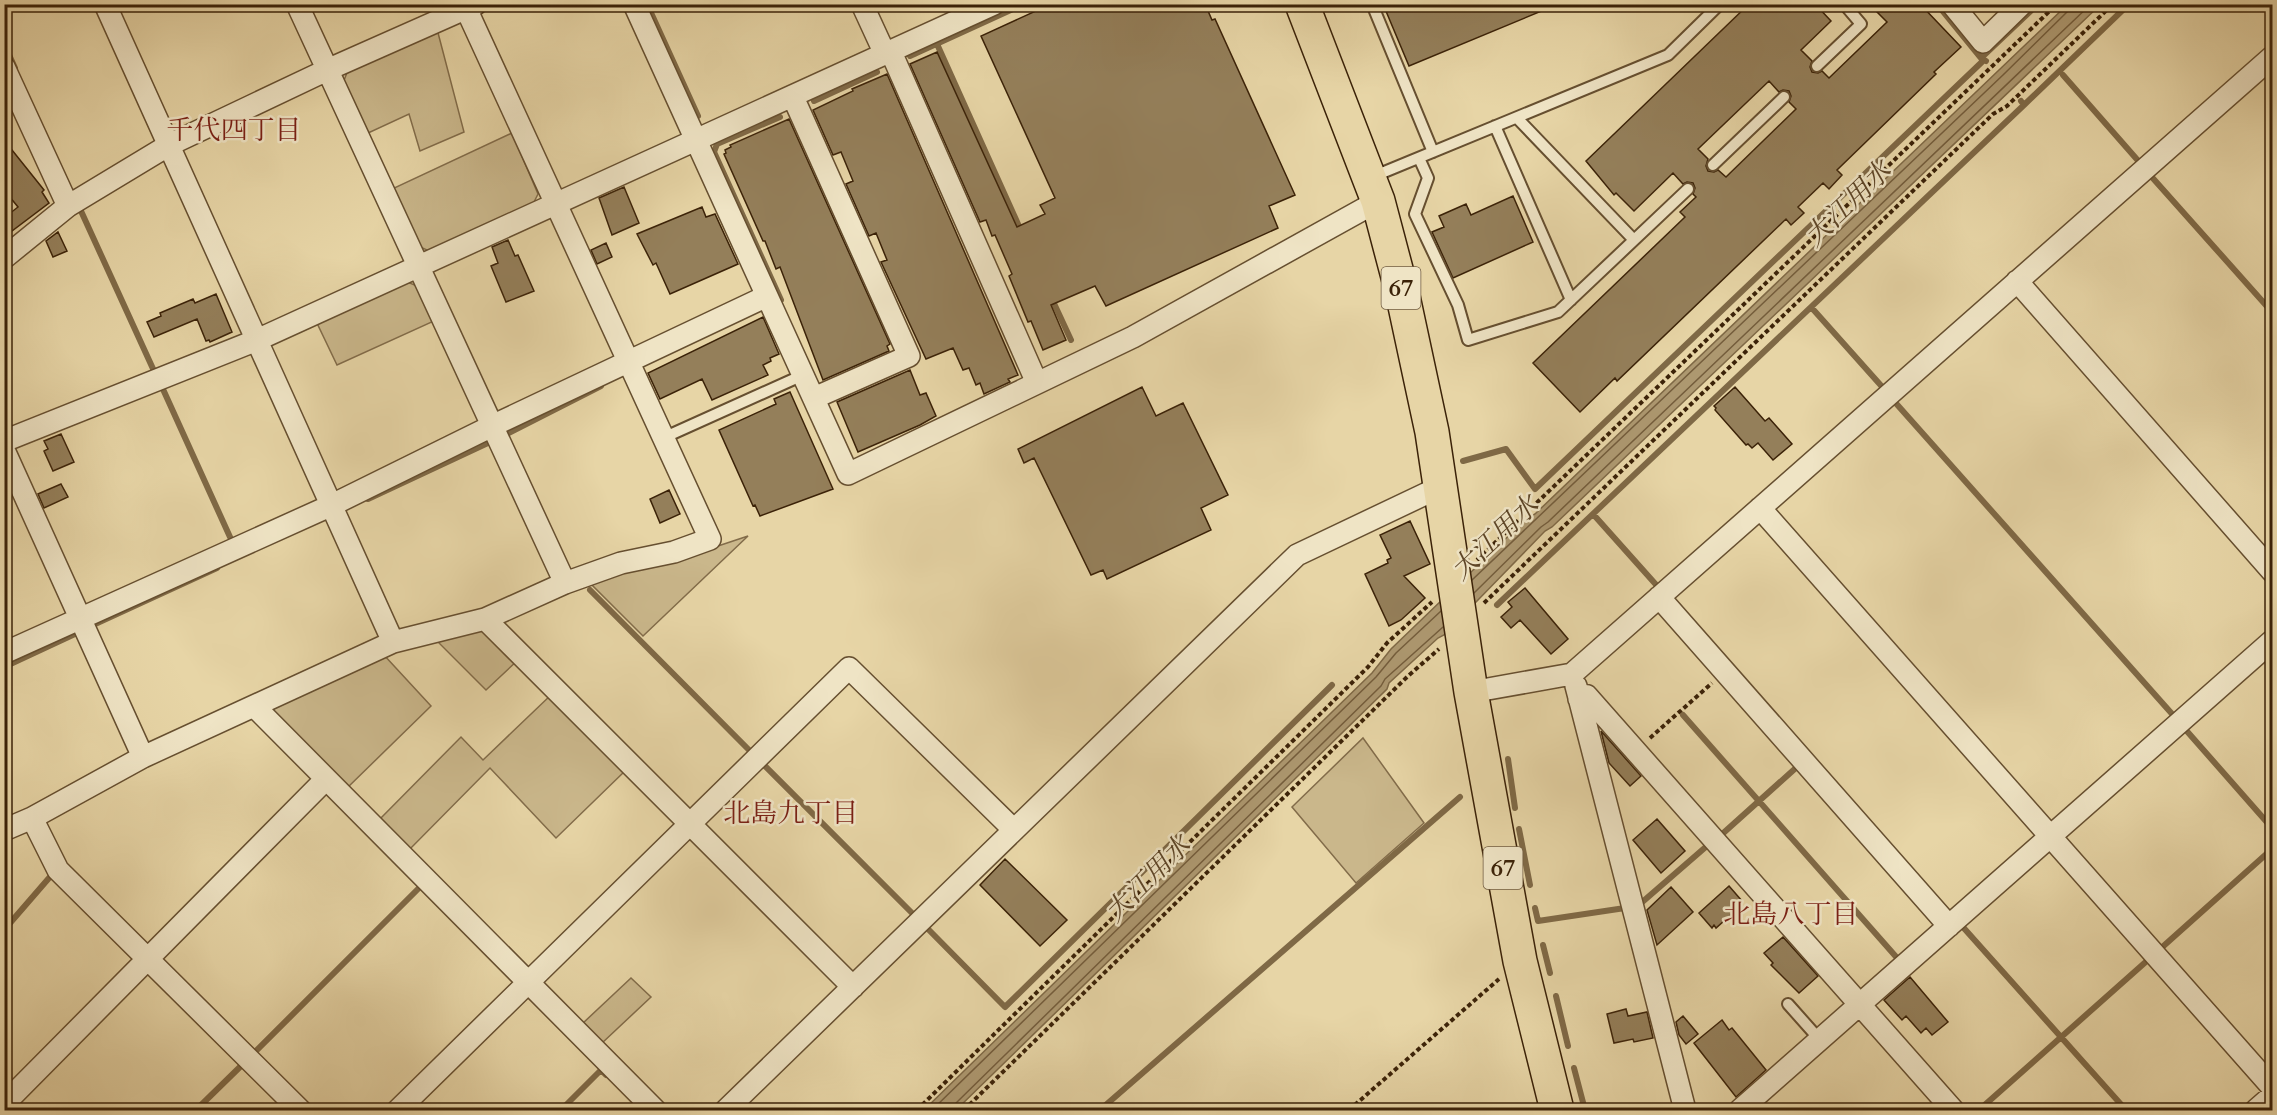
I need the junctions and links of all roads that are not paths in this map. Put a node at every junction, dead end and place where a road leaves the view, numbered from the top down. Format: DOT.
graph roads {
  1 [pos="105,4"];
  2 [pos="297,4"];
  3 [pos="634,4"];
  4 [pos="862,4"];
  5 [pos="994,4"];
  6 [pos="1302,4"];
  7 [pos="1372,4"];
  8 [pos="1720,4"];
  9 [pos="1844,4"];
  10 [pos="1952,4"];
  11 [pos="2022,4"];
  12 [pos="469,6"];
  13 [pos="888,53"];
  14 [pos="2272,57"];
  15 [pos="1817,66"];
  16 [pos="4,67"];
  17 [pos="327,70"];
  18 [pos="793,97"];
  19 [pos="1784,97"];
  20 [pos="1516,117"];
  21 [pos="1495,126"];
  22 [pos="696,141"];
  23 [pos="169,145"];
  24 [pos="1433,152"];
  25 [pos="1419,158"];
  26 [pos="1713,165"];
  27 [pos="1688,189"];
  28 [pos="1374,190"];
  29 [pos="556,205"];
  30 [pos="68,206"];
  31 [pos="1634,240"];
  32 [pos="4,258"];
  33 [pos="418,267"];
  34 [pos="2017,281"];
  35 [pos="766,296"];
  36 [pos="1571,300"];
  37 [pos="257,340"];
  38 [pos="628,361"];
  39 [pos="802,375"];
  40 [pos="1037,383"];
  41 [pos="813,398"];
  42 [pos="492,426"];
  43 [pos="663,438"];
  44 [pos="4,441"];
  45 [pos="4,450"];
  46 [pos="1440,487"];
  47 [pos="332,505"];
  48 [pos="1760,508"];
  49 [pos="2272,571"];
  50 [pos="565,583"];
  51 [pos="1659,597"];
  52 [pos="81,619"];
  53 [pos="485,619"];
  54 [pos="2272,641"];
  55 [pos="393,642"];
  56 [pos="4,653"];
  57 [pos="1572,674"];
  58 [pos="1471,692"];
  59 [pos="1579,699"];
  60 [pos="254,706"];
  61 [pos="143,757"];
  62 [pos="326,779"];
  63 [pos="32,818"];
  64 [pos="690,824"];
  65 [pos="4,830"];
  66 [pos="1014,831"];
  67 [pos="2051,837"];
  68 [pos="1949,926"];
  69 [pos="148,959"];
  70 [pos="529,983"];
  71 [pos="853,987"];
  72 [pos="1788,1004"];
  73 [pos="1860,1005"];
  74 [pos="1820,1040"];
  75 [pos="2272,1087"];
  76 [pos="2272,1096"];
  77 [pos="4,1104"];
  78 [pos="300,1110"];
  79 [pos="398,1110"];
  80 [pos="655,1110"];
  81 [pos="726,1110"];
  82 [pos="1557,1110"];
  83 [pos="1685,1110"];
  84 [pos="1740,1110"];
  85 [pos="1953,1110"];
  86 [pos="2256,1110"];
  1 -- 23 [label="street"];
  2 -- 17 [label="street"];
  3 -- 22 [label="street"];
  4 -- 13 [label="street"];
  5 -- 13 [label="street"];
  6 -- 28 [label="main road, 67"];
  7 -- 24 [label="lane"];
  8 -- 20 [label="lane"];
  9 -- 15 [label="lane"];
  10 -- 11 [label="street"];
  12 -- 17 [label="street"];
  12 -- 29 [label="street"];
  13 -- 18 [label="street"];
  13 -- 40 [label="street"];
  14 -- 34 [label="street"];
  16 -- 30 [label="street"];
  17 -- 23 [label="street"];
  17 -- 33 [label="street"];
  18 -- 22 [label="street"];
  18 -- 41 [label="street"];
  19 -- 26 [label="lane"];
  20 -- 21 [label="lane"];
  20 -- 31 [label="lane"];
  21 -- 24 [label="lane"];
  21 -- 36 [label="lane"];
  22 -- 29 [label="street"];
  22 -- 35 [label="street"];
  23 -- 30 [label="street"];
  23 -- 37 [label="street"];
  24 -- 25 [label="lane"];
  25 -- 28 [label="lane"];
  25 -- 36 [label="lane"];
  27 -- 31 [label="lane"];
  28 -- 40 [label="street"];
  28 -- 46 [label="main road, 67"];
  29 -- 33 [label="street"];
  29 -- 38 [label="street"];
  30 -- 32 [label="street"];
  31 -- 36 [label="lane"];
  33 -- 37 [label="street"];
  33 -- 42 [label="street"];
  34 -- 48 [label="street"];
  34 -- 49 [label="street"];
  35 -- 38 [label="street"];
  35 -- 39 [label="street"];
  37 -- 44 [label="street"];
  37 -- 47 [label="street"];
  38 -- 42 [label="street"];
  38 -- 43 [label="street"];
  39 -- 41 [label="street"];
  39 -- 43 [label="lane"];
  40 -- 41 [label="street"];
  42 -- 47 [label="street"];
  42 -- 50 [label="street"];
  43 -- 50 [label="street"];
  45 -- 52 [label="street"];
  46 -- 58 [label="main road, 67"];
  46 -- 66 [label="street"];
  47 -- 52 [label="street"];
  47 -- 55 [label="street"];
  48 -- 51 [label="street"];
  48 -- 67 [label="street"];
  50 -- 53 [label="street"];
  51 -- 57 [label="street"];
  51 -- 68 [label="street"];
  52 -- 56 [label="street"];
  52 -- 61 [label="street"];
  53 -- 55 [label="street"];
  53 -- 64 [label="street"];
  54 -- 67 [label="street"];
  55 -- 60 [label="street"];
  57 -- 58 [label="street"];
  57 -- 59 [label="street"];
  58 -- 82 [label="main road, 67"];
  59 -- 73 [label="street"];
  59 -- 83 [label="street"];
  60 -- 61 [label="street"];
  60 -- 62 [label="street"];
  61 -- 63 [label="street"];
  62 -- 69 [label="street"];
  62 -- 70 [label="street"];
  63 -- 65 [label="street"];
  63 -- 69 [label="street"];
  64 -- 66 [label="street"];
  64 -- 70 [label="street"];
  64 -- 71 [label="street"];
  66 -- 71 [label="street"];
  67 -- 68 [label="street"];
  67 -- 75 [label="street"];
  68 -- 73 [label="street"];
  69 -- 77 [label="street"];
  69 -- 78 [label="street"];
  70 -- 79 [label="street"];
  70 -- 80 [label="street"];
  71 -- 81 [label="street"];
  72 -- 74 [label="lane"];
  73 -- 74 [label="street"];
  73 -- 85 [label="street"];
  74 -- 84 [label="street"];
  76 -- 86 [label="street"];
}
